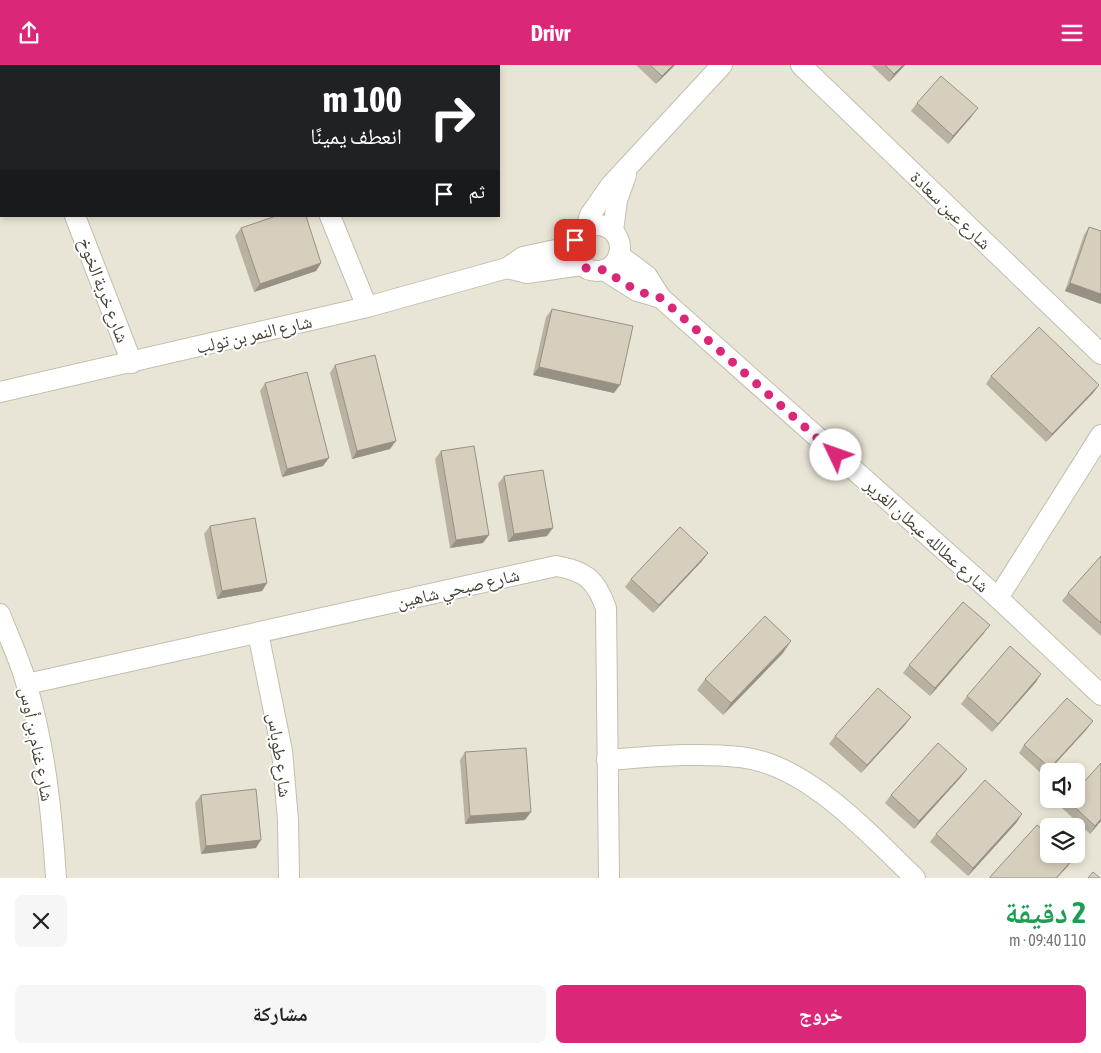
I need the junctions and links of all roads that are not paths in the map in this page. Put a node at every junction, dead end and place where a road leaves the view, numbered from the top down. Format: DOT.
graph roads {
  1 [pos="722,65"];
  2 [pos="801,65"];
  3 [pos="628,169"];
  4 [pos="75,217"];
  5 [pos="330,217"];
  6 [pos="586,227"];
  7 [pos="613,231"];
  8 [pos="574,246"];
  9 [pos="619,255"];
  10 [pos="581,265"];
  11 [pos="507,268"];
  12 [pos="604,270"];
  13 [pos="661,298"];
  14 [pos="366,307"];
  15 [pos="1101,354"];
  16 [pos="132,363"];
  17 [pos="0,392"];
  18 [pos="1101,435"];
  19 [pos="998,598"];
  20 [pos="0,614"];
  21 [pos="258,633"];
  22 [pos="27,684"];
  23 [pos="1101,695"];
  24 [pos="607,761"];
  25 [pos="56,878"];
  26 [pos="289,878"];
  27 [pos="609,878"];
  28 [pos="916,878"];
  1 -- 3 [label="street"];
  2 -- 15 [label="street, شارع عين سعادة"];
  3 -- 6 [label="street"];
  3 -- 7 [label="street"];
  4 -- 16 [label="street, شارع خربة الخوخ"];
  5 -- 14 [label="street"];
  6 -- 7 [label="street"];
  6 -- 8 [label="street"];
  7 -- 9 [label="street"];
  8 -- 10 [label="street"];
  8 -- 11 [label="street, شارع النمر بن تولب"];
  9 -- 12 [label="street"];
  9 -- 13 [label="street, شارع عطالله عبطان الغرير"];
  10 -- 11 [label="street, شارع النمر بن تولب"];
  10 -- 12 [label="street"];
  11 -- 14 [label="street, شارع النمر بن تولب"];
  12 -- 13 [label="street, شارع عطالله عبطان الغرير"];
  13 -- 19 [label="street, شارع عطالله عبطان الغرير"];
  14 -- 16 [label="street, شارع النمر بن تولب"];
  16 -- 17 [label="street, شارع النمر بن تولب"];
  18 -- 19 [label="street"];
  19 -- 23 [label="street, شارع عطالله عبطان الغرير"];
  20 -- 22 [label="street, شارع غنام بن أوس"];
  21 -- 22 [label="street, شارع صبحي شاهين"];
  21 -- 24 [label="street, شارع صبحي شاهين"];
  21 -- 26 [label="street, شارع طوباس"];
  22 -- 25 [label="street, شارع غنام بن أوس"];
  24 -- 27 [label="street, شارع صبحي شاهين"];
  24 -- 28 [label="street"];
}
